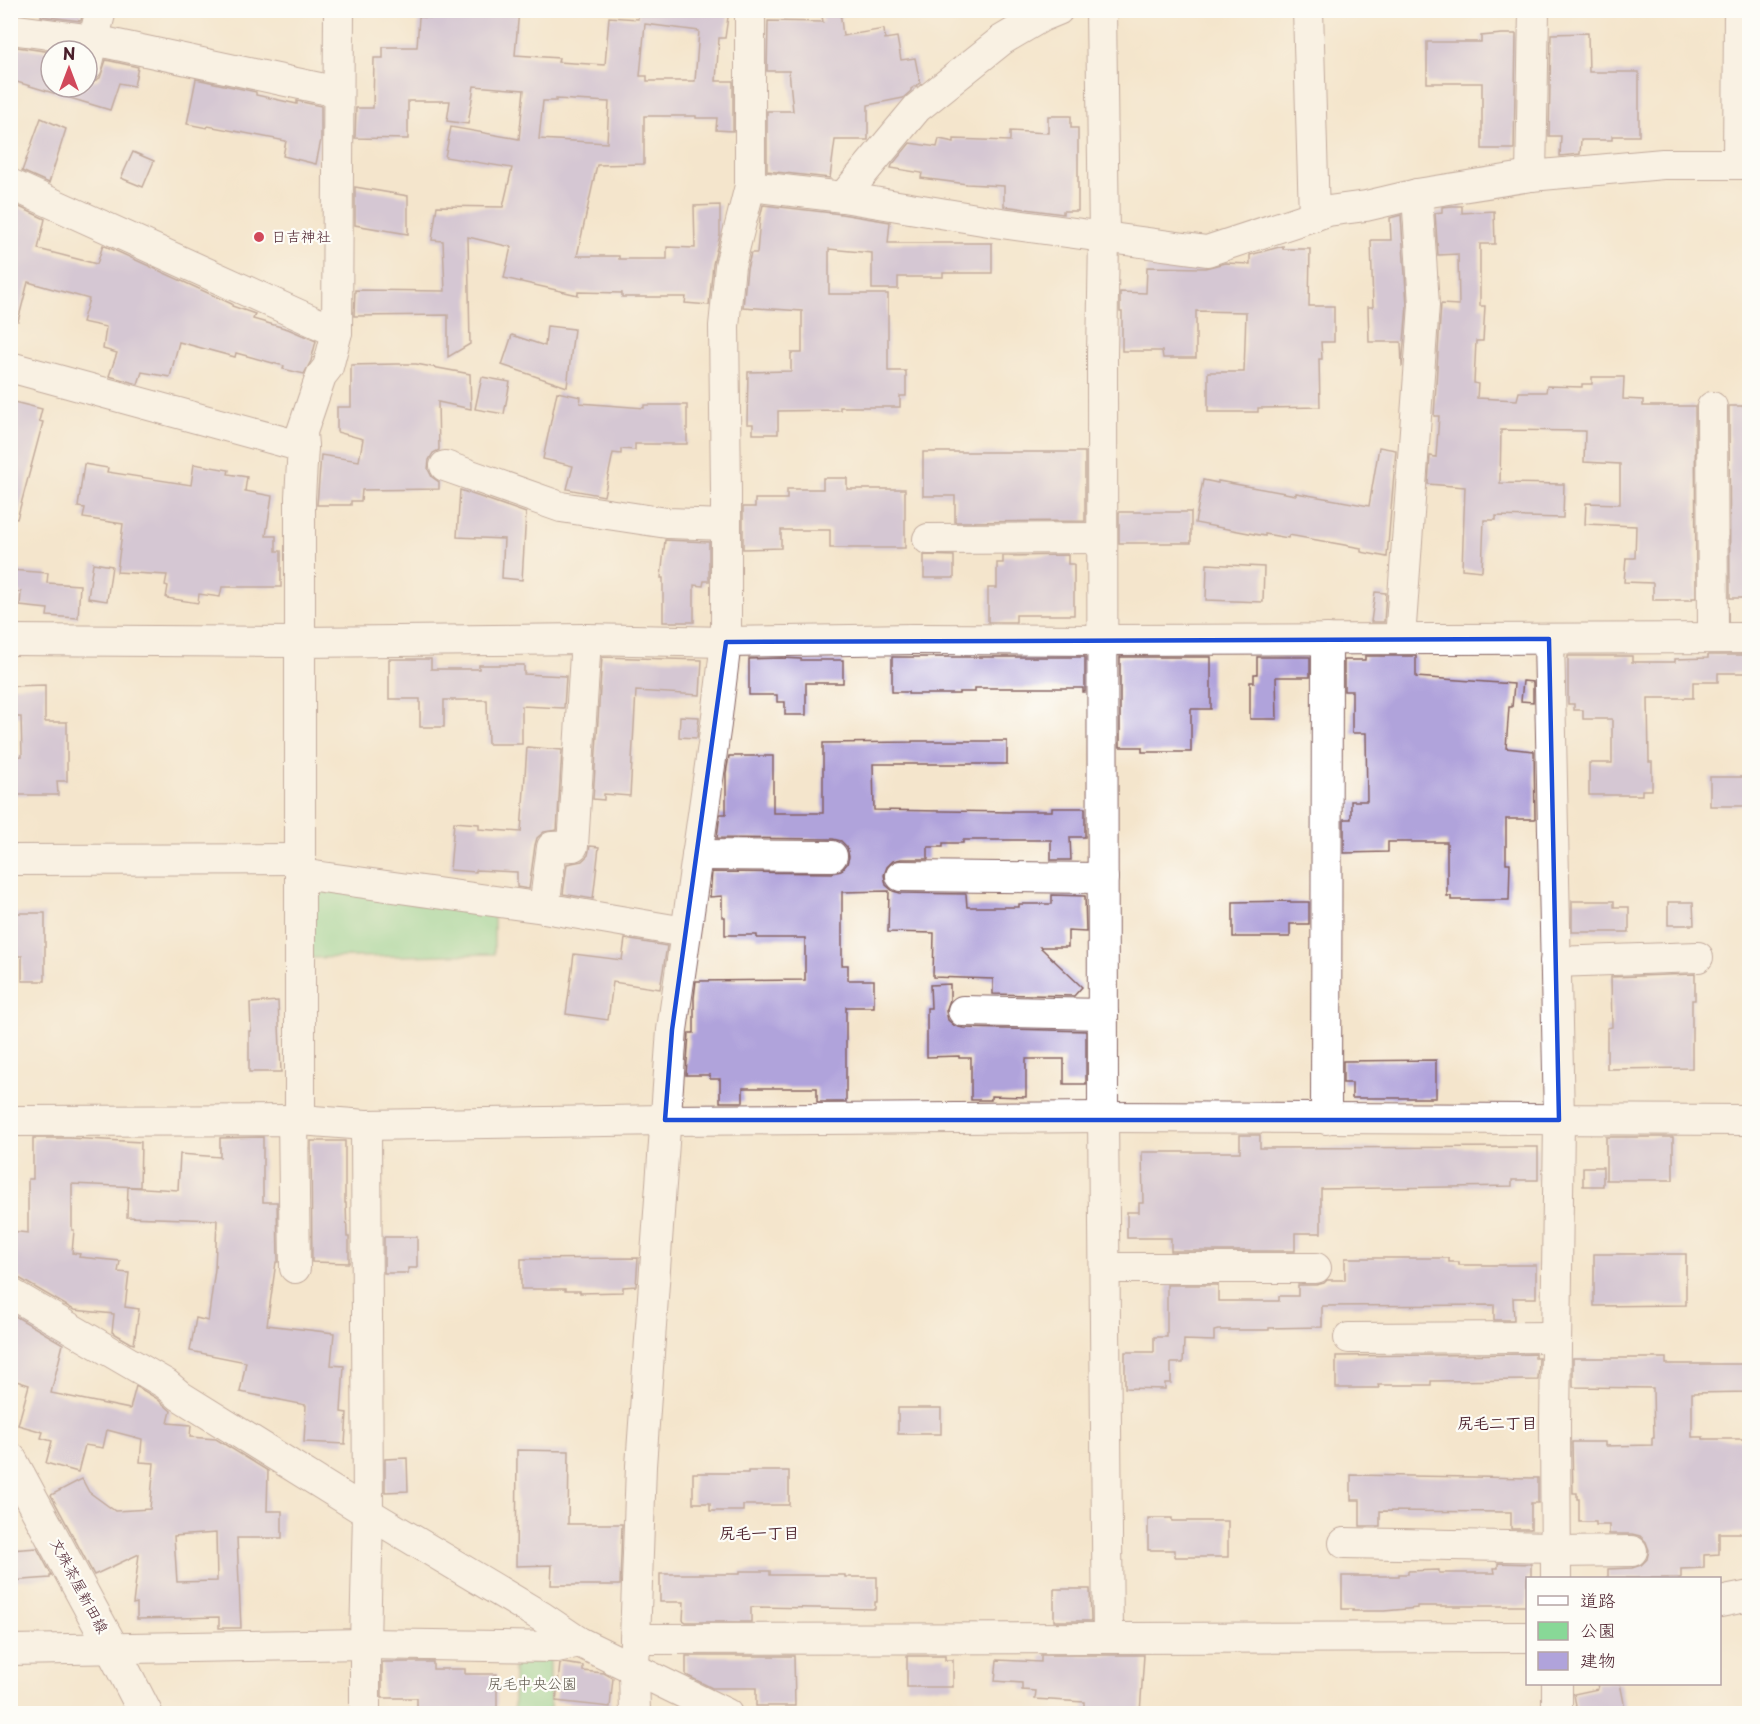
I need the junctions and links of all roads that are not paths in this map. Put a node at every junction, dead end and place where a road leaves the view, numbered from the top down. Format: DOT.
graph roads {
  1 [pos="101,10"];
  2 [pos="339,10"];
  3 [pos="750,10"];
  4 [pos="1058,10"];
  5 [pos="1101,10"];
  6 [pos="1308,10"];
  7 [pos="1534,10"];
  8 [pos="1739,10"];
  9 [pos="10,29"];
  10 [pos="43,39"];
  11 [pos="94,39"];
  12 [pos="99,54"];
  13 [pos="338,92"];
  14 [pos="1744,164"];
  15 [pos="1531,176"];
  16 [pos="10,184"];
  17 [pos="750,186"];
  18 [pos="1417,194"];
  19 [pos="843,197"];
  20 [pos="1314,216"];
  21 [pos="1104,237"];
  22 [pos="337,332"];
  23 [pos="10,368"];
  24 [pos="1712,406"];
  25 [pos="303,447"];
  26 [pos="445,466"];
  27 [pos="726,525"];
  28 [pos="1102,538"];
  29 [pos="928,539"];
  30 [pos="1713,638"];
  31 [pos="1749,638"];
  32 [pos="585,639"];
  33 [pos="1327,639"];
  34 [pos="1400,639"];
  35 [pos="1549,639"];
  36 [pos="10,640"];
  37 [pos="1102,640"];
  38 [pos="301,642"];
  39 [pos="726,642"];
  40 [pos="697,855"];
  41 [pos="832,856"];
  42 [pos="10,860"];
  43 [pos="300,866"];
  44 [pos="901,876"];
  45 [pos="1103,878"];
  46 [pos="544,908"];
  47 [pos="686,933"];
  48 [pos="1698,957"];
  49 [pos="1555,962"];
  50 [pos="963,1011"];
  51 [pos="1103,1014"];
  52 [pos="1103,1117"];
  53 [pos="1326,1119"];
  54 [pos="296,1120"];
  55 [pos="665,1120"];
  56 [pos="1559,1120"];
  57 [pos="1749,1120"];
  58 [pos="10,1121"];
  59 [pos="366,1125"];
  60 [pos="295,1268"];
  61 [pos="1105,1268"];
  62 [pos="1316,1268"];
  63 [pos="10,1293"];
  64 [pos="1556,1337"];
  65 [pos="1349,1338"];
  66 [pos="10,1459"];
  67 [pos="368,1513"];
  68 [pos="1344,1543"];
  69 [pos="1632,1551"];
  70 [pos="1555,1559"];
  71 [pos="1749,1596"];
  72 [pos="1721,1602"];
  73 [pos="1526,1637"];
  74 [pos="1108,1638"];
  75 [pos="635,1639"];
  76 [pos="579,1642"];
  77 [pos="364,1644"];
  78 [pos="112,1648"];
  79 [pos="10,1650"];
  80 [pos="634,1670"];
  81 [pos="1557,1685"];
  82 [pos="146,1713"];
  83 [pos="365,1713"];
  84 [pos="635,1713"];
  85 [pos="727,1713"];
  86 [pos="1557,1713"];
  1 -- 11 [label="street"];
  2 -- 13 [label="street"];
  3 -- 17 [label="street"];
  4 -- 19 [label="street"];
  5 -- 21 [label="street"];
  6 -- 20 [label="street"];
  7 -- 15 [label="street"];
  8 -- 14 [label="street"];
  9 -- 10 [label="street"];
  12 -- 13 [label="street"];
  13 -- 22 [label="street"];
  14 -- 15 [label="street"];
  15 -- 18 [label="street"];
  16 -- 22 [label="street"];
  17 -- 19 [label="street"];
  17 -- 27 [label="street"];
  18 -- 20 [label="street"];
  18 -- 34 [label="street"];
  19 -- 21 [label="street"];
  20 -- 21 [label="street"];
  21 -- 28 [label="street"];
  22 -- 25 [label="street"];
  23 -- 25 [label="street"];
  24 -- 30 [label="street"];
  25 -- 38 [label="street"];
  26 -- 27 [label="street"];
  27 -- 39 [label="street"];
  28 -- 29 [label="street"];
  28 -- 37 [label="street"];
  30 -- 31 [label="street"];
  30 -- 35 [label="street"];
  32 -- 38 [label="street"];
  32 -- 39 [label="street"];
  32 -- 46 [label="street"];
  33 -- 34 [label="street"];
  33 -- 37 [label="street"];
  33 -- 53 [label="street"];
  34 -- 35 [label="street"];
  35 -- 49 [label="street"];
  36 -- 38 [label="street"];
  37 -- 39 [label="street"];
  37 -- 45 [label="street"];
  38 -- 43 [label="street"];
  39 -- 40 [label="street"];
  40 -- 41 [label="street"];
  40 -- 47 [label="street"];
  42 -- 43 [label="street"];
  43 -- 46 [label="street"];
  43 -- 54 [label="street"];
  44 -- 45 [label="street"];
  45 -- 51 [label="street"];
  46 -- 47 [label="street"];
  47 -- 55 [label="street"];
  48 -- 49 [label="street"];
  49 -- 56 [label="street"];
  50 -- 51 [label="street"];
  51 -- 52 [label="street"];
  52 -- 53 [label="street"];
  52 -- 55 [label="street"];
  52 -- 61 [label="street"];
  53 -- 56 [label="street"];
  54 -- 58 [label="street"];
  54 -- 59 [label="street"];
  54 -- 60 [label="street"];
  55 -- 59 [label="street"];
  55 -- 75 [label="street"];
  56 -- 57 [label="street"];
  56 -- 64 [label="street"];
  59 -- 67 [label="street"];
  61 -- 62 [label="street"];
  61 -- 74 [label="street"];
  63 -- 67 [label="street"];
  64 -- 65 [label="street"];
  64 -- 70 [label="street"];
  66 -- 78 [label="main road, 文殊茶屋新田線"];
  67 -- 76 [label="street"];
  67 -- 77 [label="street"];
  68 -- 70 [label="street"];
  69 -- 70 [label="street"];
  71 -- 72 [label="street"];
  73 -- 74 [label="street"];
  74 -- 75 [label="street"];
  75 -- 80 [label="street"];
  76 -- 77 [label="street"];
  76 -- 80 [label="street"];
  77 -- 78 [label="street"];
  77 -- 83 [label="street"];
  78 -- 79 [label="street"];
  78 -- 82 [label="main road, 文殊茶屋新田線"];
  80 -- 84 [label="street"];
  80 -- 85 [label="street"];
  81 -- 86 [label="street"];
}
